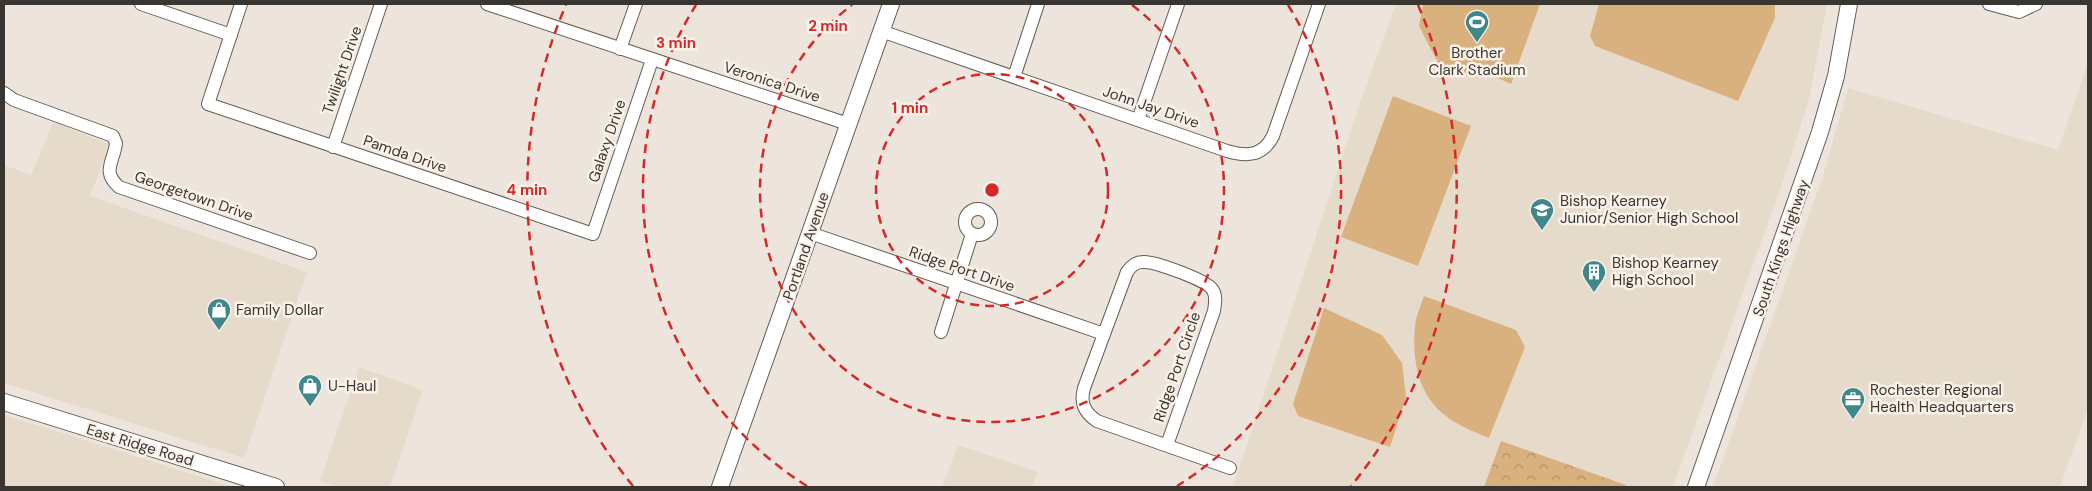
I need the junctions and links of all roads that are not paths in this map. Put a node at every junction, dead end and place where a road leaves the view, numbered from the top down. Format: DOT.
graph roads {
  1 [pos="141,4"];
  2 [pos="242,4"];
  3 [pos="381,4"];
  4 [pos="487,4"];
  5 [pos="636,4"];
  6 [pos="891,4"];
  7 [pos="1038,4"];
  8 [pos="1178,4"];
  9 [pos="1319,4"];
  10 [pos="1848,4"];
  11 [pos="1989,4"];
  12 [pos="2036,4"];
  13 [pos="881,31"];
  14 [pos="231,36"];
  15 [pos="620,49"];
  16 [pos="652,60"];
  17 [pos="1014,77"];
  18 [pos="4,93"];
  19 [pos="1138,120"];
  20 [pos="848,124"];
  21 [pos="333,146"];
  22 [pos="810,233"];
  23 [pos="593,234"];
  24 [pos="972,234"];
  25 [pos="310,253"];
  26 [pos="956,284"];
  27 [pos="941,332"];
  28 [pos="1104,334"];
  29 [pos="4,402"];
  30 [pos="1167,445"];
  31 [pos="1230,468"];
  32 [pos="276,487"];
  33 [pos="720,487"];
  34 [pos="1696,487"];
  1 -- 14 [label="street"];
  2 -- 14 [label="street"];
  3 -- 21 [label="street, Twilight Drive"];
  4 -- 15 [label="street, Veronica Drive"];
  5 -- 15 [label="street"];
  6 -- 13 [label="main road, Portland Avenue"];
  7 -- 17 [label="street"];
  8 -- 19 [label="street"];
  9 -- 19 [label="street, John Jay Drive"];
  10 -- 34 [label="main road, South Kings Highway"];
  11 -- 12 [label="street"];
  13 -- 17 [label="street, John Jay Drive"];
  13 -- 20 [label="main road, Portland Avenue"];
  14 -- 21 [label="street, Pamda Drive"];
  15 -- 16 [label="street, Veronica Drive"];
  16 -- 20 [label="street, Veronica Drive"];
  16 -- 23 [label="street, Galaxy Drive"];
  17 -- 19 [label="street, John Jay Drive"];
  18 -- 25 [label="street, Georgetown Drive"];
  20 -- 22 [label="main road, Portland Avenue"];
  21 -- 23 [label="street, Pamda Drive"];
  22 -- 26 [label="street, Ridge Port Drive"];
  22 -- 33 [label="main road, Portland Avenue"];
  24 -- 26 [label="street"];
  26 -- 27 [label="street"];
  26 -- 28 [label="street, Ridge Port Drive"];
  28 -- 30 [label="street, Ridge Port Circle"];
  28 -- 30 [label="street, Ridge Port Circle"];
  29 -- 32 [label="main road, East Ridge Road"];
  30 -- 31 [label="street"];
}
